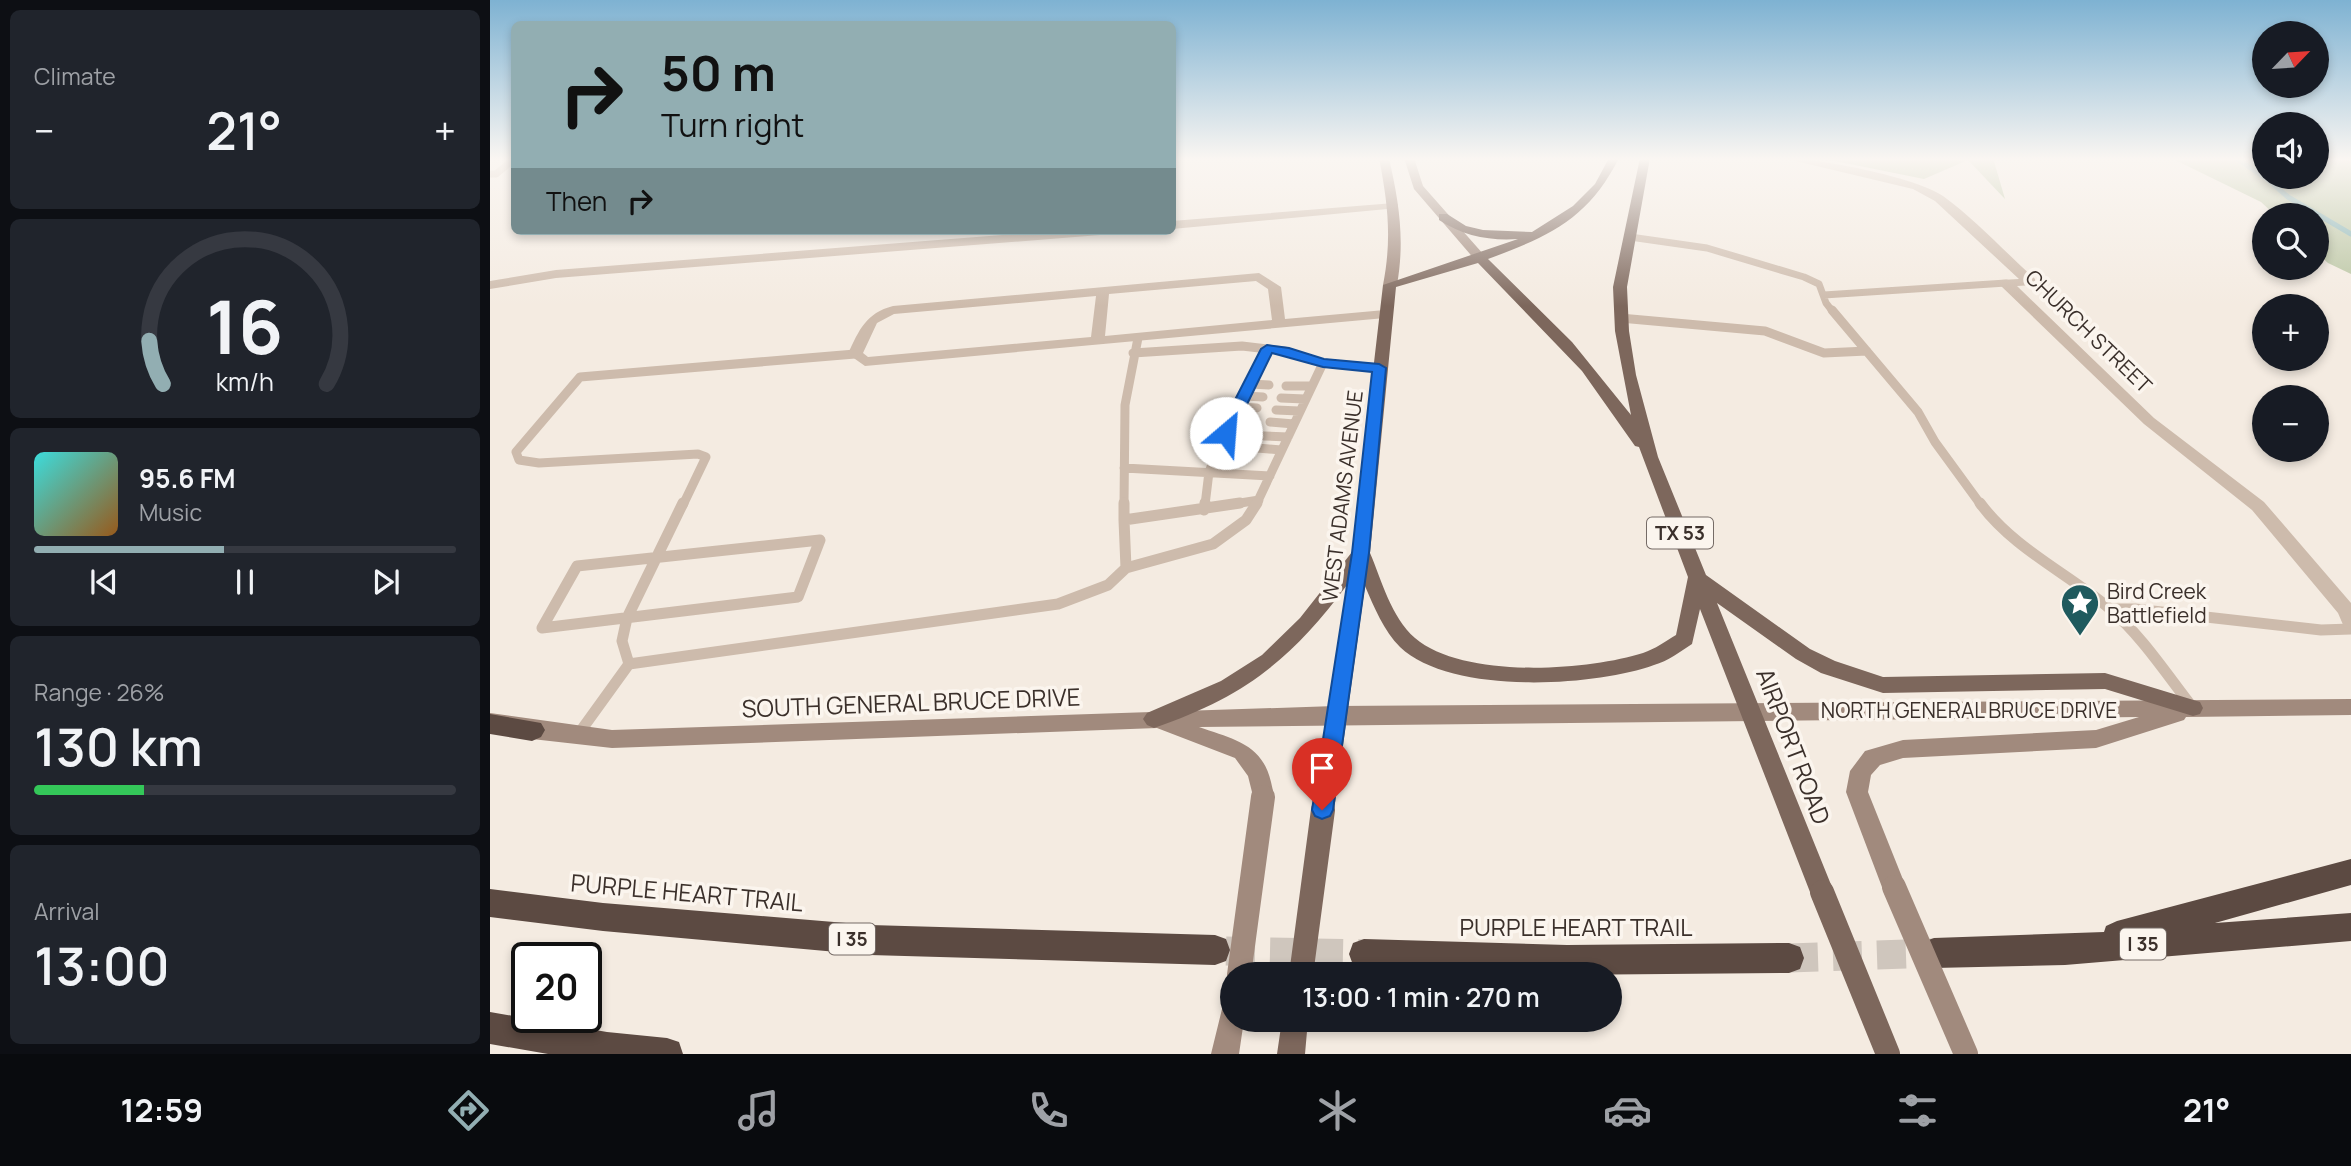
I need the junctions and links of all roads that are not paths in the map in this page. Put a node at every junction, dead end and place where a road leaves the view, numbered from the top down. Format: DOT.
graph roads {
  1 [pos="1380,207"];
  2 [pos="1394,207"];
  3 [pos="1434,207"];
  4 [pos="1576,207"];
  5 [pos="1636,207"];
  6 [pos="1947,207"];
  7 [pos="1443,218"];
  8 [pos="1176,225"];
  9 [pos="1544,230"];
  10 [pos="1011,235"];
  11 [pos="966,237"];
  12 [pos="1630,237"];
  13 [pos="1480,258"];
  14 [pos="2006,284"];
  15 [pos="490,285"];
  16 [pos="1390,285"];
  17 [pos="1103,291"];
  18 [pos="1825,299"];
  19 [pos="1385,314"];
  20 [pos="1620,318"];
  21 [pos="1279,324"];
  22 [pos="1138,338"];
  23 [pos="1098,340"];
  24 [pos="1267,349"];
  25 [pos="1867,351"];
  26 [pos="1133,353"];
  27 [pos="855,354"];
  28 [pos="1323,363"];
  29 [pos="1379,368"];
  30 [pos="1250,384"];
  31 [pos="1269,385"];
  32 [pos="1286,386"];
  33 [pos="1310,386"];
  34 [pos="1244,396"];
  35 [pos="1263,397"];
  36 [pos="1281,398"];
  37 [pos="1305,399"];
  38 [pos="1239,407"];
  39 [pos="1258,408"];
  40 [pos="1276,410"];
  41 [pos="1299,411"];
  42 [pos="1232,419"];
  43 [pos="1252,421"];
  44 [pos="1270,422"];
  45 [pos="1294,424"];
  46 [pos="1226,433"];
  47 [pos="1245,435"];
  48 [pos="1264,436"];
  49 [pos="1287,438"];
  50 [pos="1219,446"];
  51 [pos="1238,447"];
  52 [pos="1257,448"];
  53 [pos="1282,450"];
  54 [pos="1650,457"];
  55 [pos="1124,468"];
  56 [pos="1209,472"];
  57 [pos="1270,476"];
  58 [pos="1259,500"];
  59 [pos="1204,510"];
  60 [pos="1124,520"];
  61 [pos="1361,553"];
  62 [pos="654,558"];
  63 [pos="1126,568"];
  64 [pos="1697,578"];
  65 [pos="2109,609"];
  66 [pos="627,618"];
  67 [pos="2351,622"];
  68 [pos="2351,629"];
  69 [pos="629,664"];
  70 [pos="2193,708"];
  71 [pos="2351,708"];
  72 [pos="1751,711"];
  73 [pos="1335,715"];
  74 [pos="1154,719"];
  75 [pos="490,723"];
  76 [pos="532,730"];
  77 [pos="577,736"];
  78 [pos="2351,872"];
  79 [pos="490,903"];
  80 [pos="2351,927"];
  81 [pos="1215,950"];
  82 [pos="2064,950"];
  83 [pos="1934,953"];
  84 [pos="1364,954"];
  85 [pos="1788,958"];
  86 [pos="1240,962"];
  87 [pos="1303,962"];
  88 [pos="490,1028"];
  89 [pos="1229,1032"];
  90 [pos="1294,1032"];
  91 [pos="667,1054"];
  92 [pos="1225,1054"];
  93 [pos="1291,1054"];
  94 [pos="1888,1054"];
  95 [pos="1966,1054"];
  1 -- 8 [label="street"];
  2 -- 16 [label="main road, WEST ADAMS AVENUE"];
  3 -- 7 [label="main road"];
  4 -- 9 [label="main road"];
  5 -- 12 [label="main road, AIRPORT ROAD / TX 53"];
  6 -- 14 [label="street, CHURCH STREET"];
  7 -- 9 [label="main road"];
  7 -- 13 [label="main road"];
  9 -- 13 [label="main road"];
  10 -- 11 [label="street"];
  11 -- 15 [label="street"];
  12 -- 18 [label="lane"];
  12 -- 20 [label="main road, AIRPORT ROAD / TX 53"];
  13 -- 16 [label="main road"];
  13 -- 54 [label="main road, AIRPORT ROAD / TX 53"];
  14 -- 18 [label="lane"];
  14 -- 67 [label="street, CHURCH STREET"];
  16 -- 19 [label="main road, WEST ADAMS AVENUE"];
  17 -- 21 [label="street"];
  17 -- 23 [label="street"];
  17 -- 27 [label="street"];
  18 -- 25 [label="lane"];
  19 -- 21 [label="street"];
  19 -- 29 [label="main road, WEST ADAMS AVENUE"];
  20 -- 25 [label="lane"];
  20 -- 54 [label="main road, AIRPORT ROAD / TX 53"];
  21 -- 22 [label="street"];
  22 -- 23 [label="street"];
  22 -- 26 [label="lane"];
  23 -- 27 [label="street"];
  24 -- 26 [label="lane"];
  24 -- 28 [label="lane"];
  24 -- 30 [label="lane"];
  25 -- 65 [label="lane"];
  26 -- 55 [label="lane"];
  27 -- 62 [label="lane"];
  28 -- 29 [label="lane"];
  28 -- 33 [label="lane"];
  29 -- 61 [label="main road, WEST ADAMS AVENUE"];
  30 -- 31 [label="lane"];
  30 -- 34 [label="lane"];
  32 -- 33 [label="lane"];
  33 -- 37 [label="lane"];
  34 -- 35 [label="lane"];
  34 -- 38 [label="lane"];
  36 -- 37 [label="lane"];
  37 -- 41 [label="lane"];
  38 -- 39 [label="lane"];
  38 -- 42 [label="lane"];
  40 -- 41 [label="lane"];
  41 -- 45 [label="lane"];
  42 -- 43 [label="lane"];
  42 -- 46 [label="lane"];
  44 -- 45 [label="lane"];
  45 -- 49 [label="lane"];
  46 -- 47 [label="lane"];
  46 -- 50 [label="lane"];
  48 -- 49 [label="lane"];
  49 -- 53 [label="lane"];
  50 -- 51 [label="lane"];
  50 -- 56 [label="lane"];
  52 -- 53 [label="lane"];
  53 -- 57 [label="lane"];
  54 -- 64 [label="main road, AIRPORT ROAD / TX 53"];
  55 -- 56 [label="lane"];
  55 -- 60 [label="lane"];
  56 -- 57 [label="lane"];
  56 -- 59 [label="lane"];
  57 -- 58 [label="lane"];
  58 -- 59 [label="lane"];
  58 -- 63 [label="lane"];
  59 -- 60 [label="lane"];
  60 -- 63 [label="lane"];
  61 -- 64 [label="main road"];
  61 -- 73 [label="main road, WEST ADAMS AVENUE"];
  61 -- 74 [label="main road"];
  62 -- 66 [label="lane"];
  62 -- 66 [label="lane"];
  62 -- 66 [label="lane"];
  63 -- 69 [label="lane"];
  64 -- 70 [label="main road"];
  64 -- 72 [label="main road, AIRPORT ROAD / TX 53"];
  65 -- 68 [label="lane"];
  65 -- 70 [label="lane"];
  66 -- 69 [label="lane"];
  69 -- 77 [label="lane"];
  70 -- 71 [label="main road, NORTH GENERAL BRUCE DRIVE"];
  70 -- 72 [label="main road, NORTH GENERAL BRUCE DRIVE"];
  70 -- 95 [label="main road, bridge"];
  72 -- 73 [label="main road, NORTH GENERAL BRUCE DRIVE"];
  72 -- 94 [label="main road, AIRPORT ROAD / TX 53, bridge"];
  73 -- 74 [label="main road, SOUTH GENERAL BRUCE DRIVE"];
  73 -- 87 [label="main road, WEST ADAMS AVENUE, bridge"];
  74 -- 77 [label="main road, SOUTH GENERAL BRUCE DRIVE"];
  74 -- 86 [label="main road, bridge"];
  75 -- 76 [label="highway"];
  76 -- 77 [label="main road, SOUTH GENERAL BRUCE DRIVE"];
  78 -- 82 [label="highway"];
  79 -- 81 [label="highway, PURPLE HEART TRAIL / I 35"];
  80 -- 82 [label="highway, I 35"];
  82 -- 83 [label="highway, I 35"];
  84 -- 85 [label="highway, PURPLE HEART TRAIL"];
  88 -- 91 [label="highway"];
  89 -- 92 [label="main road"];
  90 -- 93 [label="main road"];
}
